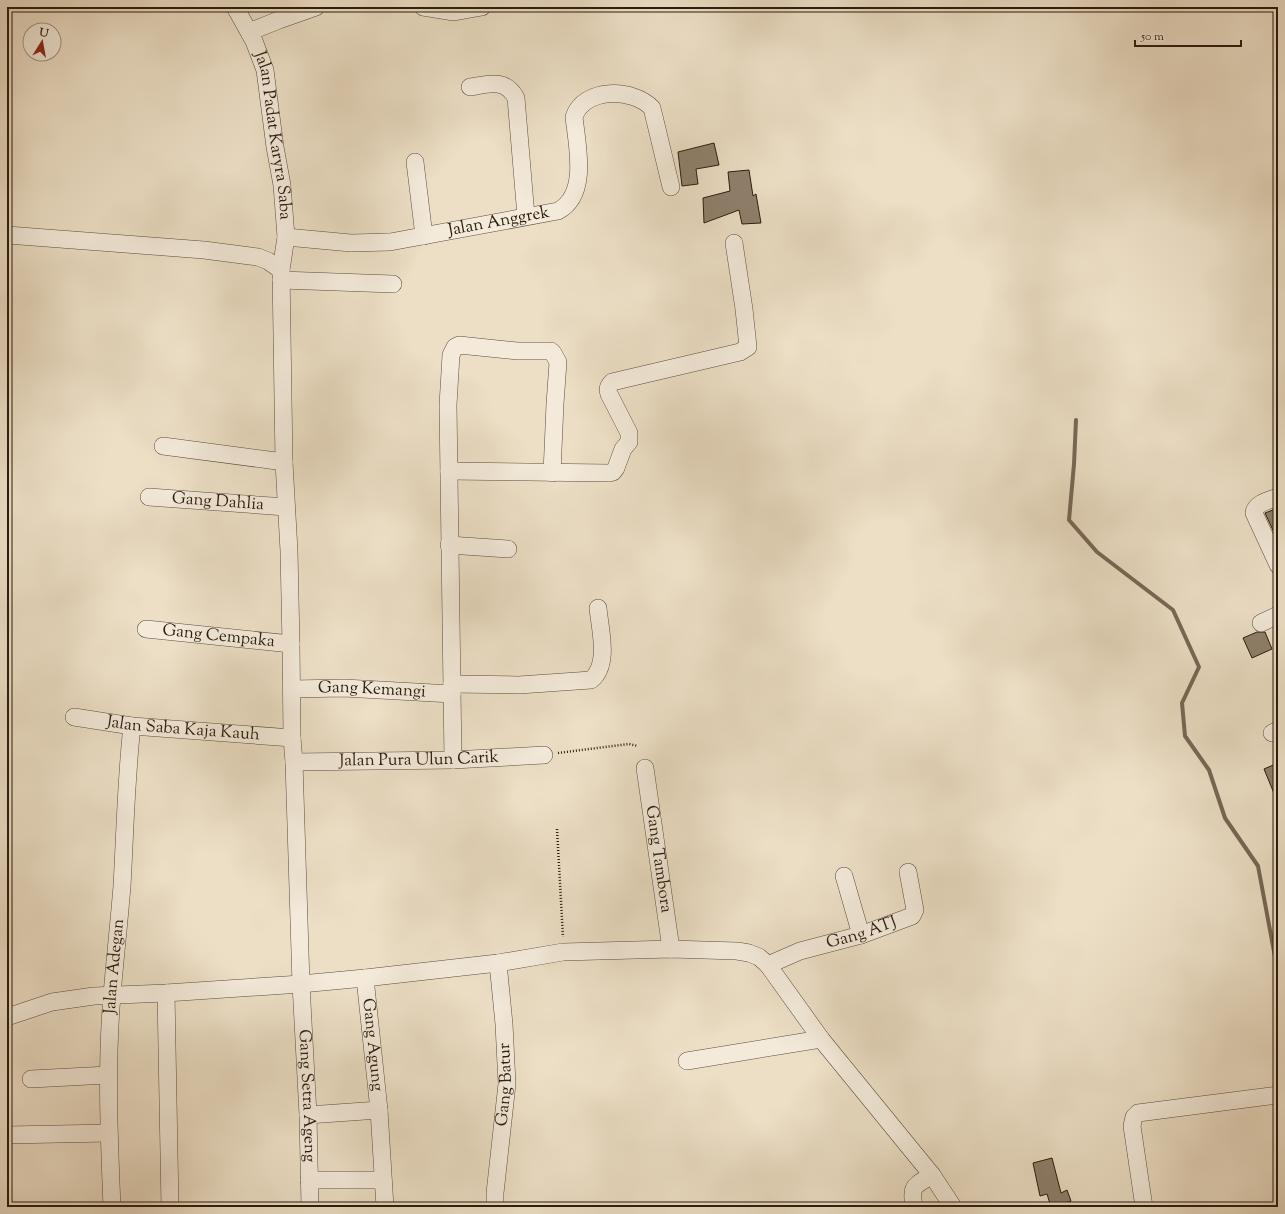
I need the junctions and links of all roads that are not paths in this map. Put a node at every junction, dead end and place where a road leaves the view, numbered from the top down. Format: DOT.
graph roads {
  1 [pos="236,7"];
  2 [pos="316,7"];
  3 [pos="424,7"];
  4 [pos="482,7"];
  5 [pos="249,32"];
  6 [pos="470,87"];
  7 [pos="415,162"];
  8 [pos="671,187"];
  9 [pos="526,216"];
  10 [pos="7,235"];
  11 [pos="424,236"];
  12 [pos="286,238"];
  13 [pos="734,243"];
  14 [pos="281,275"];
  15 [pos="393,284"];
  16 [pos="163,446"];
  17 [pos="284,462"];
  18 [pos="449,472"];
  19 [pos="552,473"];
  20 [pos="149,497"];
  21 [pos="1278,497"];
  22 [pos="286,507"];
  23 [pos="449,545"];
  24 [pos="508,549"];
  25 [pos="1277,559"];
  26 [pos="598,608"];
  27 [pos="1278,615"];
  28 [pos="1261,623"];
  29 [pos="146,629"];
  30 [pos="291,644"];
  31 [pos="292,689"];
  32 [pos="452,689"];
  33 [pos="74,717"];
  34 [pos="132,726"];
  35 [pos="292,738"];
  36 [pos="544,755"];
  37 [pos="453,760"];
  38 [pos="294,762"];
  39 [pos="645,768"];
  40 [pos="908,872"];
  41 [pos="844,876"];
  42 [pos="861,935"];
  43 [pos="671,949"];
  44 [pos="498,963"];
  45 [pos="768,965"];
  46 [pos="365,978"];
  47 [pos="301,984"];
  48 [pos="166,994"];
  49 [pos="112,996"];
  50 [pos="7,1017"];
  51 [pos="814,1039"];
  52 [pos="687,1061"];
  53 [pos="108,1075"];
  54 [pos="31,1078"];
  55 [pos="1278,1096"];
  56 [pos="378,1110"];
  57 [pos="308,1115"];
  58 [pos="109,1133"];
  59 [pos="7,1135"];
  60 [pos="932,1175"];
  61 [pos="309,1180"];
  62 [pos="384,1180"];
  63 [pos="112,1207"];
  64 [pos="170,1207"];
  65 [pos="310,1207"];
  66 [pos="385,1207"];
  67 [pos="495,1207"];
  68 [pos="914,1207"];
  69 [pos="953,1207"];
  70 [pos="1144,1207"];
  1 -- 5 [label="street, Jalan Padat Karyra Saba"];
  2 -- 5 [label="street"];
  3 -- 4 [label="street"];
  5 -- 12 [label="street, Jalan Padat Karyra Saba"];
  6 -- 9 [label="street"];
  7 -- 11 [label="street"];
  8 -- 9 [label="street, Jalan Anggrek"];
  9 -- 11 [label="street, Jalan Anggrek"];
  10 -- 14 [label="street"];
  11 -- 12 [label="street, Jalan Anggrek"];
  12 -- 14 [label="street, Jalan Padat Karyra Saba"];
  13 -- 19 [label="street"];
  14 -- 15 [label="street"];
  14 -- 17 [label="street, Jalan Padat Karyra Saba"];
  16 -- 17 [label="street"];
  17 -- 22 [label="street, Jalan Padat Karyra Saba"];
  18 -- 19 [label="street"];
  18 -- 19 [label="street"];
  18 -- 23 [label="street"];
  20 -- 22 [label="street, Gang Dahlia"];
  21 -- 25 [label="street"];
  22 -- 30 [label="street, Jalan Padat Karyra Saba"];
  23 -- 24 [label="street"];
  23 -- 32 [label="street"];
  26 -- 32 [label="street, Gang Kemangi"];
  27 -- 28 [label="street"];
  29 -- 30 [label="street, Gang Cempaka"];
  30 -- 31 [label="street, Gang Setra Ageng"];
  31 -- 32 [label="street, Gang Kemangi"];
  31 -- 35 [label="street, Gang Setra Ageng"];
  32 -- 37 [label="street"];
  33 -- 34 [label="street, Jalan Saba Kaja Kauh"];
  34 -- 35 [label="street, Jalan Saba Kaja Kauh"];
  34 -- 49 [label="street, Jalan Adegan"];
  35 -- 38 [label="street, Gang Setra Ageng"];
  36 -- 37 [label="street, Jalan Pura Ulun Carik"];
  37 -- 38 [label="street, Jalan Pura Ulun Carik"];
  38 -- 47 [label="street, Gang Setra Ageng"];
  39 -- 43 [label="street, Gang Tambora"];
  40 -- 42 [label="street, Gang ATJ"];
  41 -- 42 [label="street"];
  42 -- 45 [label="street, Gang ATJ"];
  43 -- 44 [label="street"];
  43 -- 45 [label="street"];
  44 -- 46 [label="street"];
  44 -- 67 [label="street, Gang Batur"];
  45 -- 51 [label="street"];
  46 -- 47 [label="street"];
  46 -- 56 [label="street, Gang Agung"];
  47 -- 48 [label="street"];
  47 -- 57 [label="street, Gang Setra Ageng"];
  48 -- 49 [label="street"];
  48 -- 64 [label="street"];
  49 -- 50 [label="street"];
  49 -- 53 [label="street, Jalan Adegan"];
  51 -- 52 [label="street"];
  51 -- 60 [label="street"];
  53 -- 54 [label="street"];
  53 -- 58 [label="street, Jalan Adegan"];
  55 -- 70 [label="street"];
  56 -- 57 [label="street"];
  56 -- 62 [label="street, Gang Agung"];
  57 -- 61 [label="street, Gang Setra Ageng"];
  58 -- 59 [label="street"];
  58 -- 63 [label="street, Jalan Adegan"];
  60 -- 68 [label="street"];
  60 -- 69 [label="street"];
  61 -- 62 [label="street"];
  61 -- 65 [label="street, Gang Setra Ageng"];
  62 -- 66 [label="street, Gang Agung"];
}
